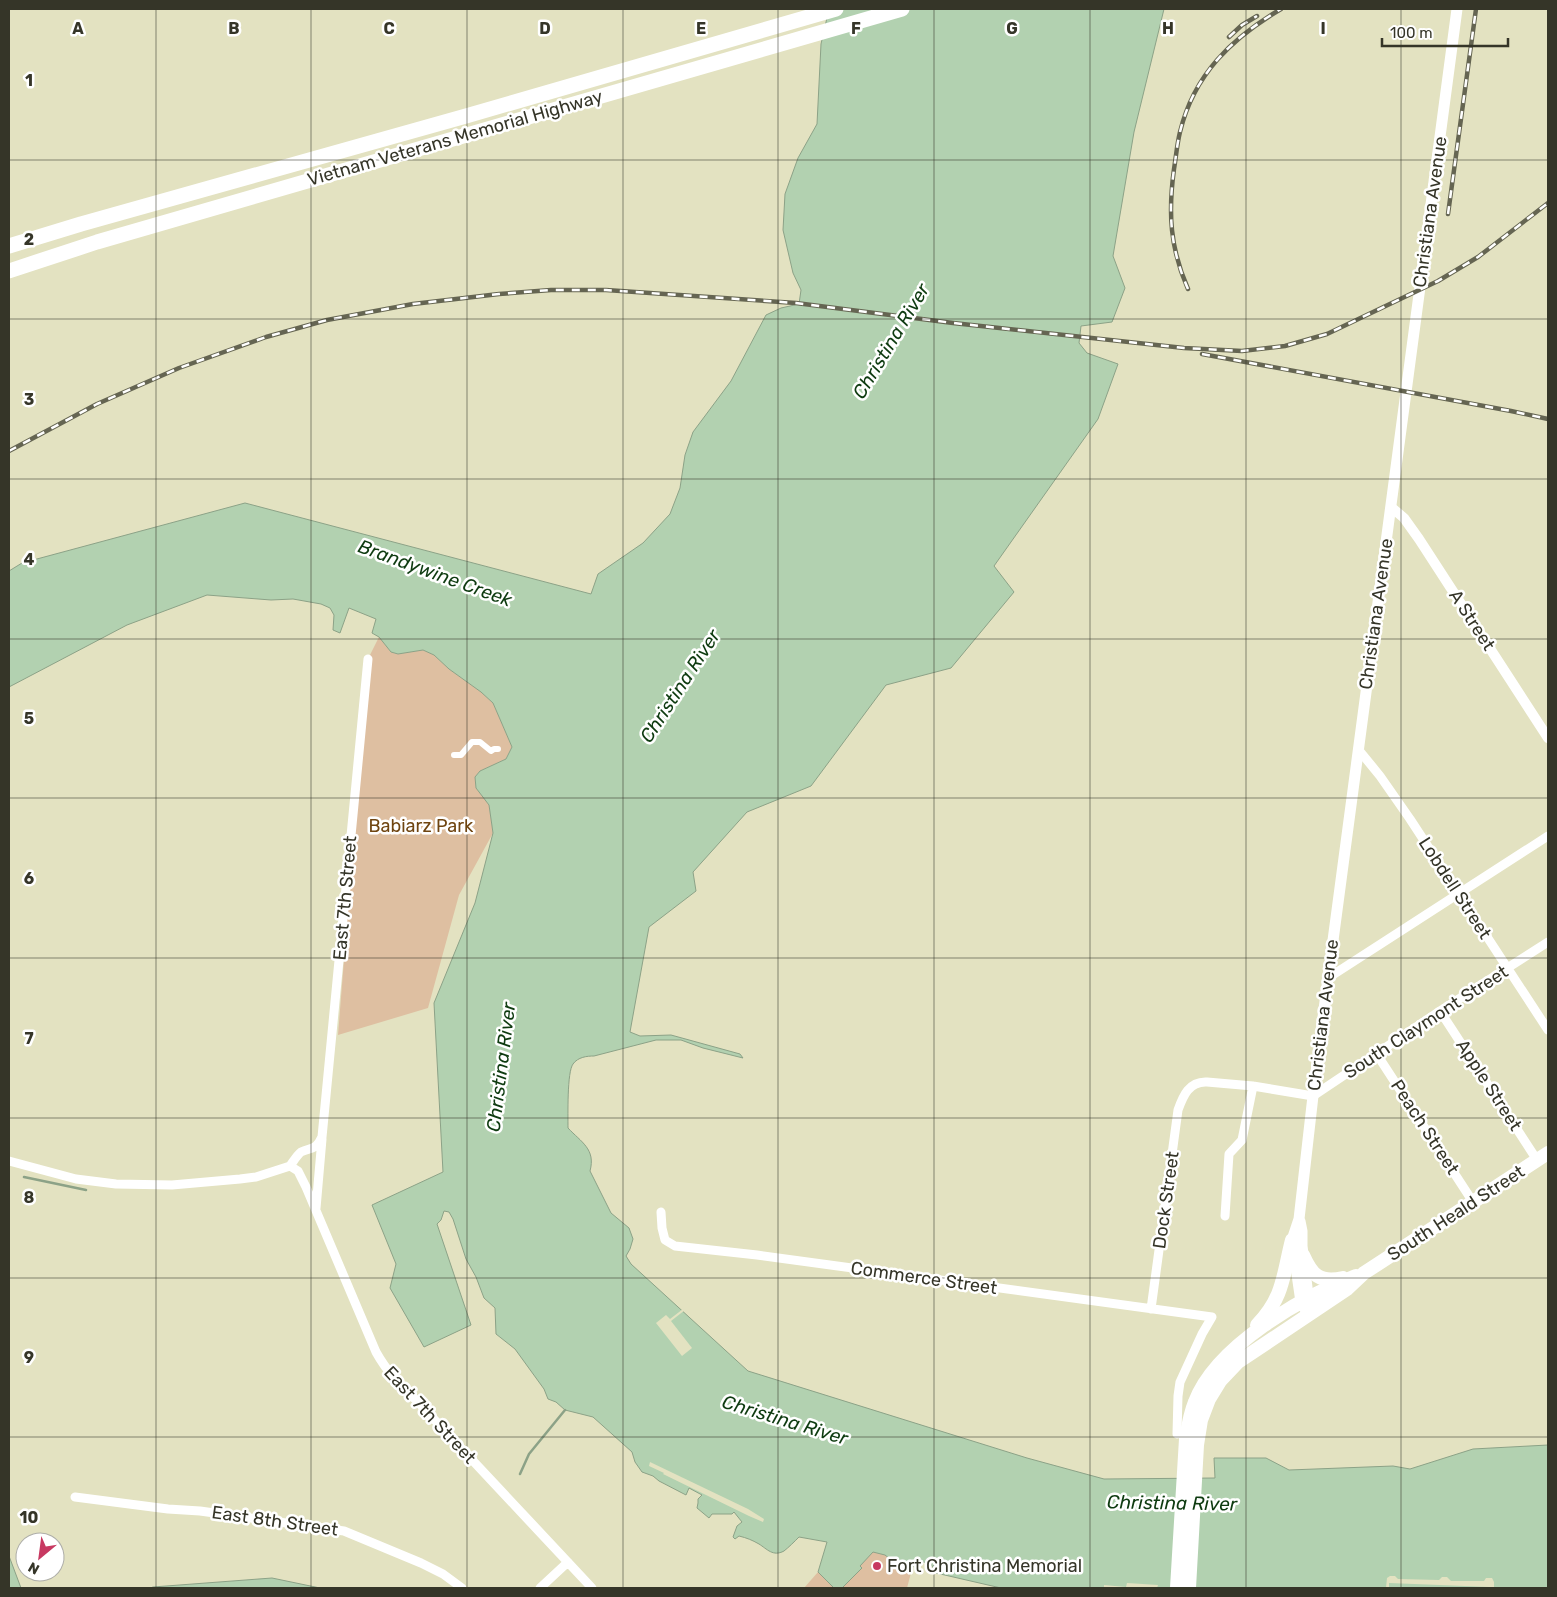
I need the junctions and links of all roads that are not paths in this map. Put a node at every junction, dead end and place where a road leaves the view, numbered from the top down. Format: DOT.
graph roads {
  1 [pos="836,9"];
  2 [pos="902,9"];
  3 [pos="1457,9"];
  4 [pos="9,246"];
  5 [pos="9,271"];
  6 [pos="1390,507"];
  7 [pos="368,659"];
  8 [pos="1548,738"];
  9 [pos="498,750"];
  10 [pos="1358,750"];
  11 [pos="454,755"];
  12 [pos="1548,836"];
  13 [pos="1459,895"];
  14 [pos="1548,942"];
  15 [pos="1508,969"];
  16 [pos="1328,978"];
  17 [pos="1440,1011"];
  18 [pos="1548,1030"];
  19 [pos="1376,1054"];
  20 [pos="1253,1086"];
  21 [pos="1313,1096"];
  22 [pos="322,1137"];
  23 [pos="1543,1156"];
  24 [pos="9,1161"];
  25 [pos="290,1166"];
  26 [pos="1474,1202"];
  27 [pos="316,1211"];
  28 [pos="661,1212"];
  29 [pos="1225,1216"];
  30 [pos="1299,1219"];
  31 [pos="1292,1240"];
  32 [pos="1303,1255"];
  33 [pos="1364,1273"];
  34 [pos="1305,1300"];
  35 [pos="1151,1309"];
  36 [pos="1310,1315"];
  37 [pos="1242,1341"];
  38 [pos="1204,1397"];
  39 [pos="1177,1434"];
  40 [pos="75,1497"];
  41 [pos="568,1562"];
  42 [pos="462,1588"];
  43 [pos="540,1588"];
  44 [pos="592,1588"];
  45 [pos="1177,1588"];
  46 [pos="1188,1588"];
  1 -- 4 [label="highway, Vietnam Veterans Memorial Highway"];
  2 -- 5 [label="highway, Vietnam Veterans Memorial Highway"];
  3 -- 6 [label="main road, Christiana Avenue"];
  6 -- 8 [label="street, A Street"];
  6 -- 10 [label="main road, Christiana Avenue"];
  7 -- 22 [label="street, East 7th Street"];
  9 -- 11 [label="street"];
  10 -- 13 [label="street, Lobdell Street"];
  10 -- 16 [label="main road, Christiana Avenue"];
  12 -- 13 [label="street"];
  13 -- 15 [label="street, Lobdell Street"];
  13 -- 16 [label="street"];
  14 -- 15 [label="street, South Claymont Street"];
  15 -- 17 [label="street, South Claymont Street"];
  15 -- 18 [label="street, Lobdell Street"];
  16 -- 21 [label="main road, Christiana Avenue"];
  17 -- 19 [label="street, South Claymont Street"];
  17 -- 23 [label="street, Apple Street"];
  19 -- 21 [label="street, South Claymont Street"];
  19 -- 26 [label="street, Peach Street"];
  20 -- 21 [label="street"];
  20 -- 29 [label="street"];
  20 -- 35 [label="street, Dock Street"];
  21 -- 30 [label="main road, Christiana Avenue"];
  22 -- 25 [label="street"];
  22 -- 27 [label="street, East 7th Street"];
  23 -- 26 [label="main road, South Heald Street"];
  24 -- 25 [label="street"];
  25 -- 27 [label="street, East 7th Street"];
  26 -- 33 [label="main road, South Heald Street"];
  27 -- 41 [label="street, East 7th Street"];
  28 -- 35 [label="street, Commerce Street"];
  30 -- 31 [label="main road, Christiana Avenue"];
  30 -- 32 [label="main road, Christiana Avenue"];
  31 -- 34 [label="main road, Christiana Avenue"];
  31 -- 37 [label="main road"];
  32 -- 33 [label="main road"];
  32 -- 34 [label="main road, Christiana Avenue"];
  33 -- 34 [label="main road, South Heald Street"];
  33 -- 36 [label="main road, South Heald Street"];
  34 -- 36 [label="main road, Christiana Avenue"];
  34 -- 37 [label="main road, South Heald Street"];
  35 -- 39 [label="street, Commerce Street"];
  36 -- 38 [label="main road, South Heald Street"];
  37 -- 38 [label="main road, South Heald Street"];
  38 -- 45 [label="main road"];
  38 -- 46 [label="main road, South Heald Street"];
  40 -- 42 [label="street, East 8th Street"];
  41 -- 43 [label="street"];
  41 -- 44 [label="street, East 7th Street"];
}
